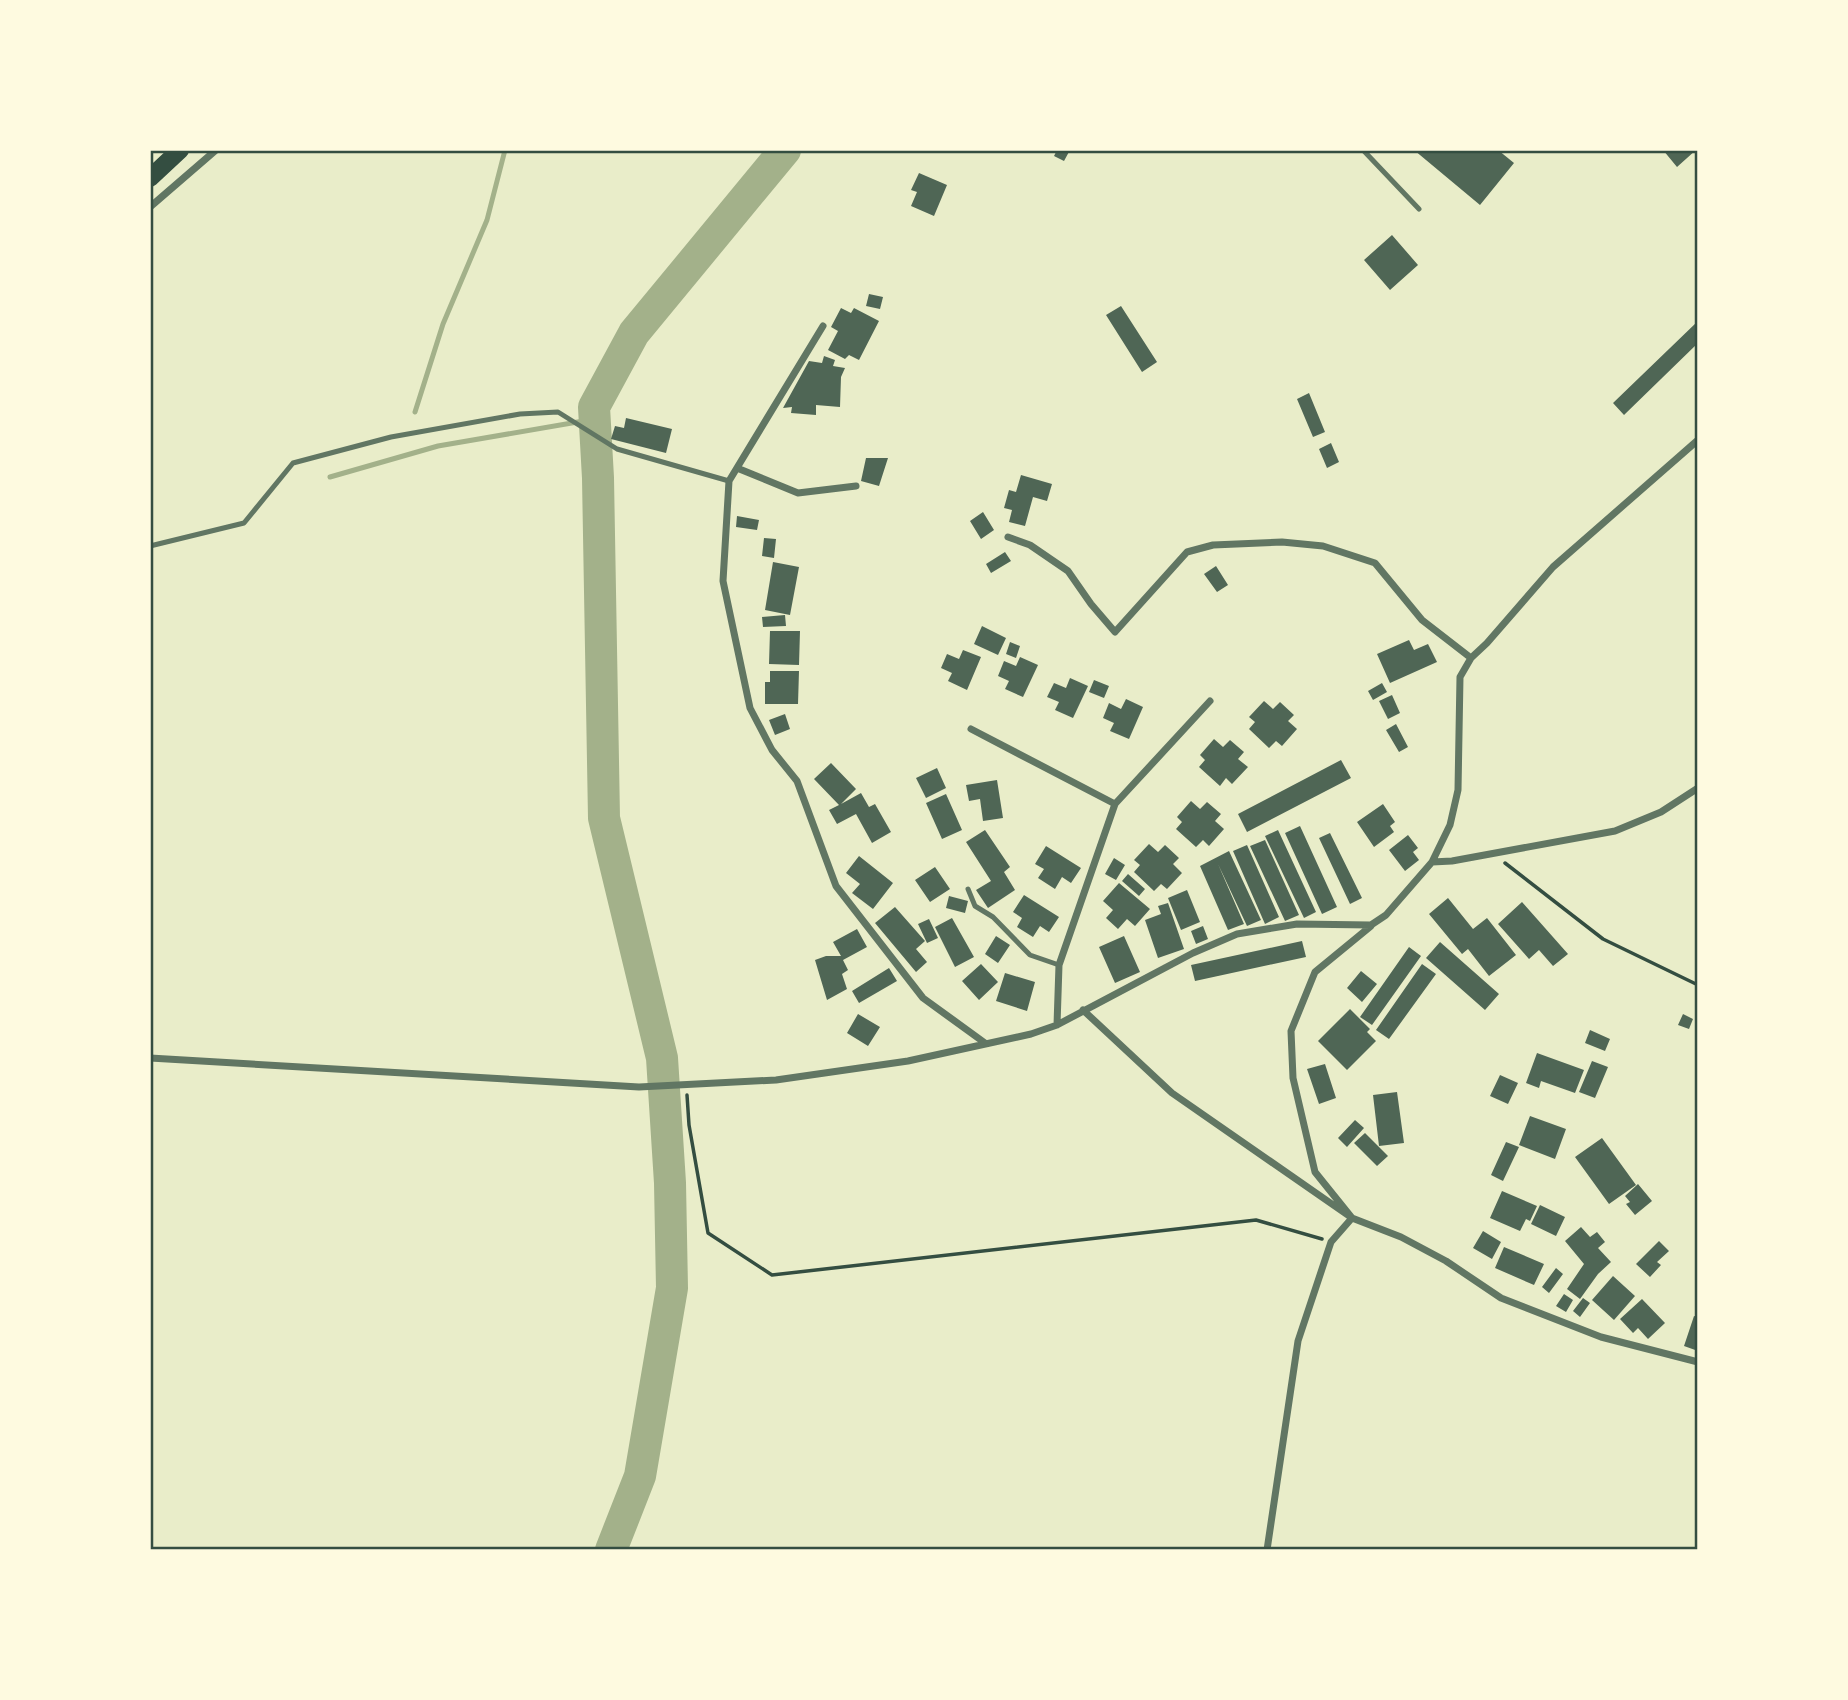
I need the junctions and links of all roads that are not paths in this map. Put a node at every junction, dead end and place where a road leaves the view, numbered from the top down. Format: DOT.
graph roads {
  1 [pos="180,150"];
  2 [pos="216,150"];
  3 [pos="1363,150"];
  4 [pos="150,178"];
  5 [pos="150,207"];
  6 [pos="1419,209"];
  7 [pos="823,326"];
  8 [pos="1698,440"];
  9 [pos="737,468"];
  10 [pos="729,481"];
  11 [pos="856,486"];
  12 [pos="1008,537"];
  13 [pos="150,546"];
  14 [pos="1471,658"];
  15 [pos="1210,701"];
  16 [pos="971,729"];
  17 [pos="1698,788"];
  18 [pos="1115,804"];
  19 [pos="1432,862"];
  20 [pos="968,888"];
  21 [pos="1371,925"];
  22 [pos="1059,965"];
  23 [pos="1083,1010"];
  24 [pos="1057,1025"];
  25 [pos="985,1043"];
  26 [pos="150,1058"];
  27 [pos="1352,1218"];
  28 [pos="1698,1362"];
  29 [pos="1267,1549"];
  1 -- 4 [label="highway"];
  2 -- 5 [label="street"];
  3 -- 6 [label="lane"];
  7 -- 9 [label="street"];
  8 -- 14 [label="street"];
  9 -- 10 [label="street"];
  9 -- 11 [label="street"];
  10 -- 13 [label="lane"];
  10 -- 25 [label="street"];
  12 -- 14 [label="street"];
  14 -- 19 [label="street"];
  15 -- 18 [label="street"];
  16 -- 18 [label="street"];
  17 -- 19 [label="street"];
  18 -- 22 [label="street"];
  19 -- 21 [label="street"];
  20 -- 22 [label="lane"];
  21 -- 23 [label="street"];
  21 -- 27 [label="street"];
  22 -- 24 [label="street"];
  23 -- 24 [label="street"];
  23 -- 27 [label="street"];
  24 -- 25 [label="street"];
  25 -- 26 [label="street"];
  27 -- 28 [label="street"];
  27 -- 29 [label="street"];
}
